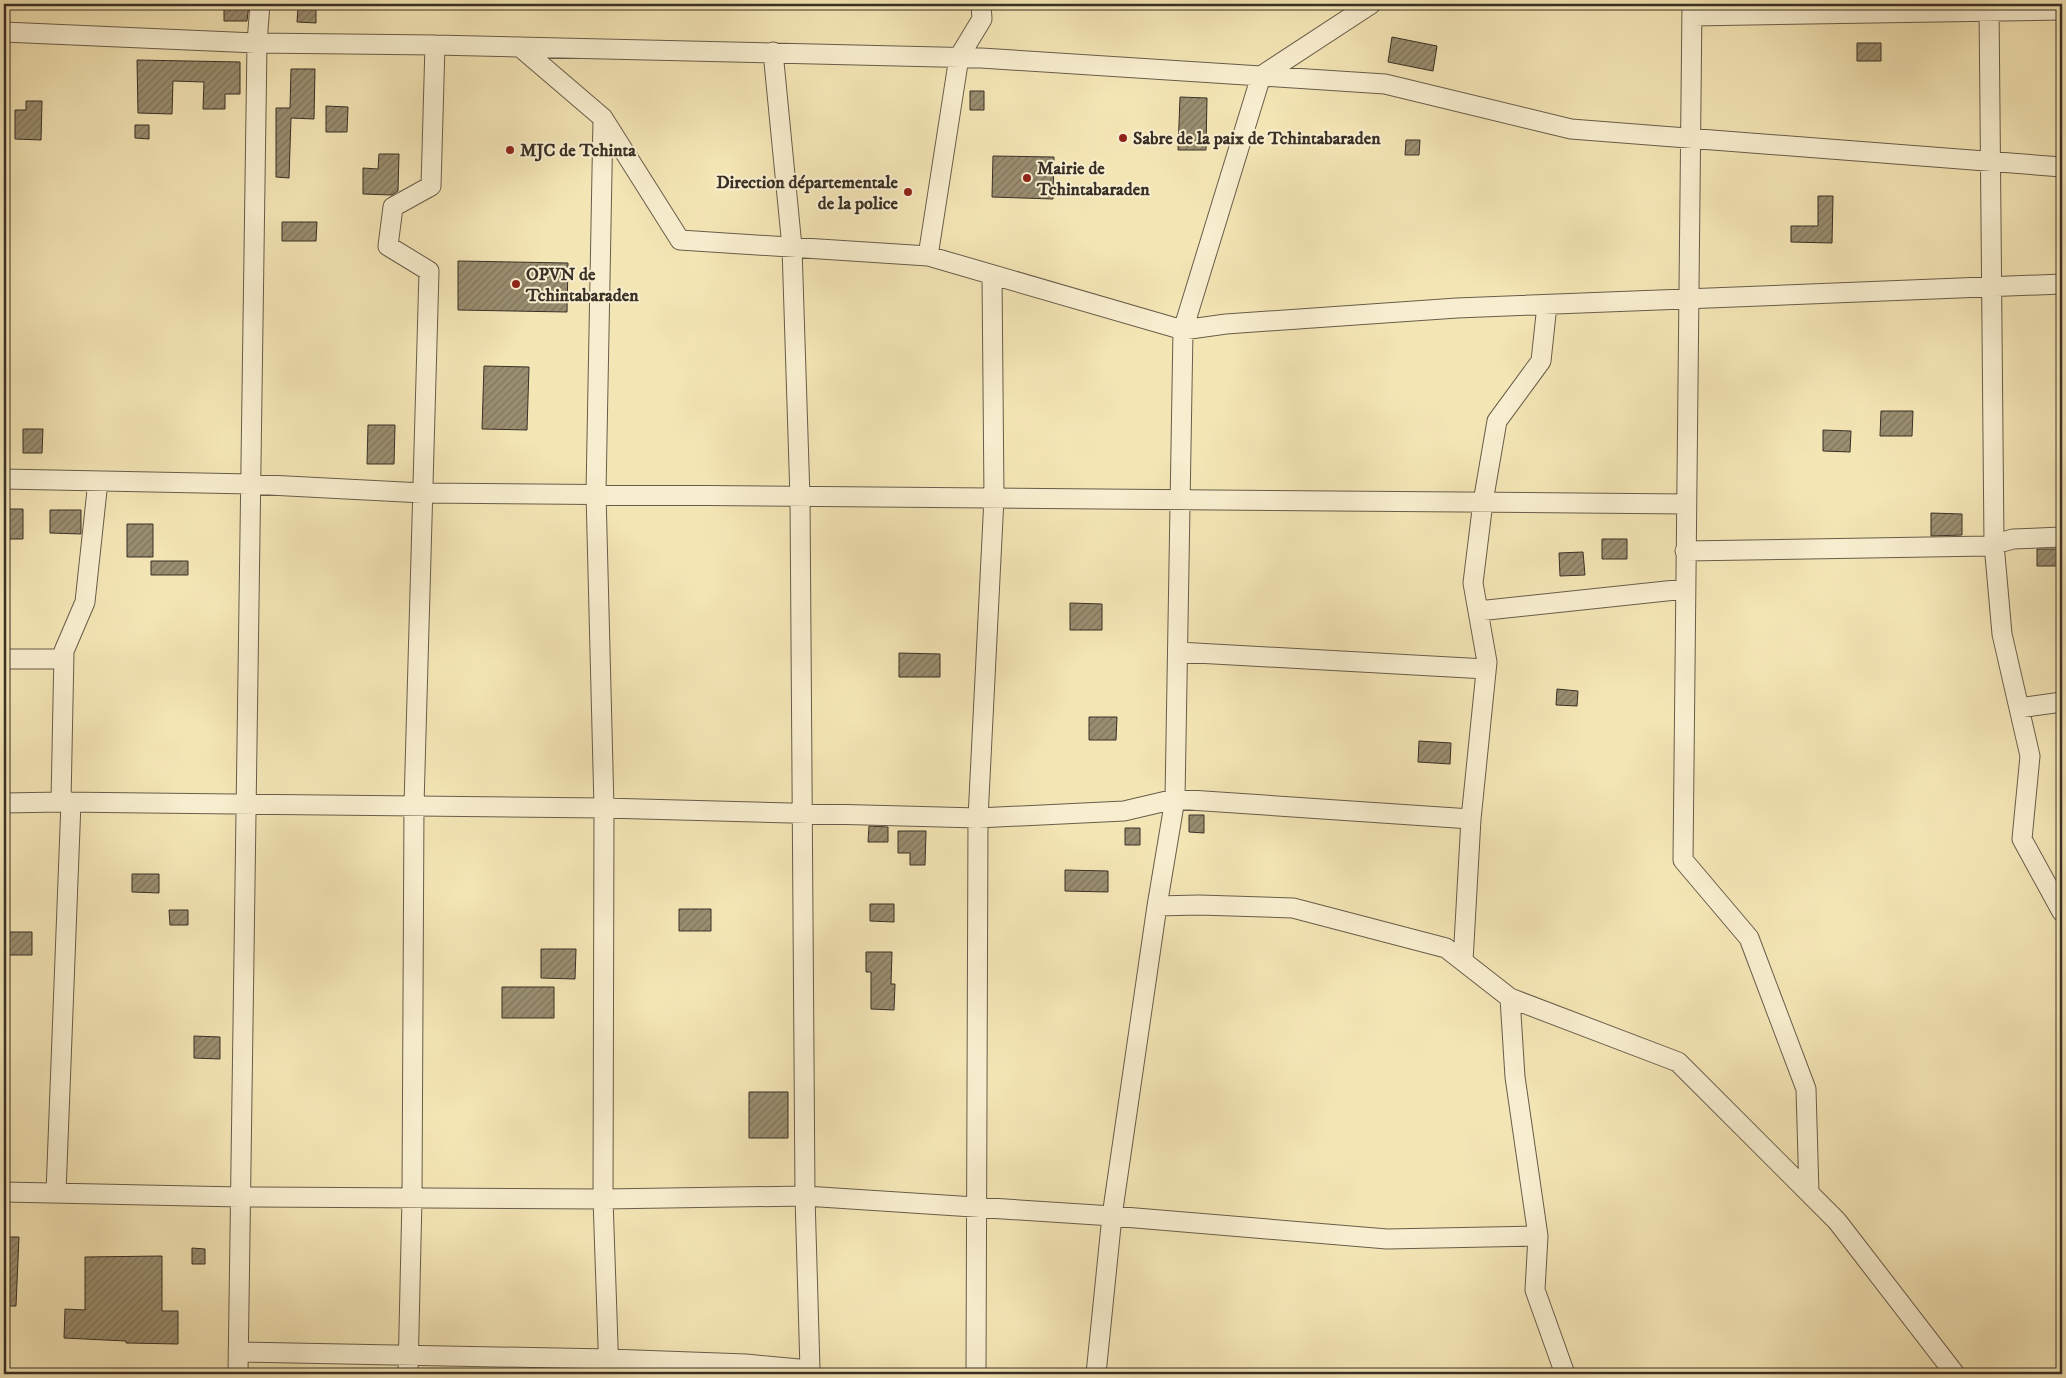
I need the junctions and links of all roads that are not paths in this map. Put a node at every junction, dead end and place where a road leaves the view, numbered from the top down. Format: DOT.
graph roads {
  1 [pos="260,4"];
  2 [pos="981,4"];
  3 [pos="1371,4"];
  4 [pos="1990,7"];
  5 [pos="1692,10"];
  6 [pos="2062,10"];
  7 [pos="4,32"];
  8 [pos="257,43"];
  9 [pos="435,44"];
  10 [pos="520,47"];
  11 [pos="773,52"];
  12 [pos="959,57"];
  13 [pos="1261,76"];
  14 [pos="603,118"];
  15 [pos="1690,138"];
  16 [pos="1992,160"];
  17 [pos="2062,167"];
  18 [pos="792,247"];
  19 [pos="928,256"];
  20 [pos="992,274"];
  21 [pos="2062,284"];
  22 [pos="1992,287"];
  23 [pos="1689,300"];
  24 [pos="1547,305"];
  25 [pos="1183,330"];
  26 [pos="4,479"];
  27 [pos="98,481"];
  28 [pos="250,484"];
  29 [pos="423,493"];
  30 [pos="596,493"];
  31 [pos="800,498"];
  32 [pos="994,498"];
  33 [pos="1180,500"];
  34 [pos="1483,502"];
  35 [pos="1686,504"];
  36 [pos="2062,536"];
  37 [pos="1994,544"];
  38 [pos="1685,551"];
  39 [pos="1685,589"];
  40 [pos="1478,611"];
  41 [pos="1178,652"];
  42 [pos="4,659"];
  43 [pos="64,659"];
  44 [pos="1486,669"];
  45 [pos="2062,702"];
  46 [pos="2019,708"];
  47 [pos="1175,799"];
  48 [pos="66,802"];
  49 [pos="4,803"];
  50 [pos="245,803"];
  51 [pos="414,805"];
  52 [pos="604,808"];
  53 [pos="803,813"];
  54 [pos="978,818"];
  55 [pos="1471,819"];
  56 [pos="1157,906"];
  57 [pos="2062,912"];
  58 [pos="1463,961"];
  59 [pos="1510,998"];
  60 [pos="4,1192"];
  61 [pos="56,1193"];
  62 [pos="1809,1193"];
  63 [pos="805,1196"];
  64 [pos="240,1197"];
  65 [pos="412,1198"];
  66 [pos="602,1199"];
  67 [pos="976,1207"];
  68 [pos="1112,1216"];
  69 [pos="1538,1236"];
  70 [pos="238,1352"];
  71 [pos="408,1355"];
  72 [pos="609,1367"];
  73 [pos="746,1369"];
  74 [pos="238,1374"];
  75 [pos="408,1374"];
  76 [pos="976,1374"];
  77 [pos="1096,1374"];
  78 [pos="1565,1374"];
  79 [pos="1955,1374"];
  1 -- 8 [label="street"];
  2 -- 12 [label="street"];
  3 -- 13 [label="street"];
  4 -- 5 [label="street"];
  4 -- 6 [label="street"];
  4 -- 16 [label="street"];
  5 -- 15 [label="street"];
  7 -- 8 [label="street"];
  8 -- 9 [label="street"];
  8 -- 28 [label="street"];
  9 -- 10 [label="street"];
  9 -- 29 [label="street"];
  10 -- 11 [label="street"];
  10 -- 14 [label="street"];
  11 -- 12 [label="street"];
  11 -- 18 [label="street"];
  12 -- 13 [label="street"];
  12 -- 19 [label="street"];
  13 -- 15 [label="street"];
  13 -- 25 [label="street"];
  14 -- 18 [label="street"];
  14 -- 30 [label="street"];
  15 -- 16 [label="street"];
  15 -- 23 [label="street"];
  16 -- 17 [label="street"];
  16 -- 22 [label="street"];
  18 -- 19 [label="street"];
  18 -- 31 [label="street"];
  19 -- 20 [label="street"];
  20 -- 25 [label="street"];
  20 -- 32 [label="street"];
  21 -- 22 [label="street"];
  22 -- 23 [label="street"];
  22 -- 37 [label="street"];
  23 -- 24 [label="street"];
  23 -- 35 [label="street"];
  24 -- 25 [label="street"];
  24 -- 34 [label="street"];
  25 -- 33 [label="street"];
  26 -- 27 [label="street"];
  27 -- 28 [label="street"];
  27 -- 43 [label="street"];
  28 -- 29 [label="street"];
  28 -- 50 [label="street"];
  29 -- 30 [label="street"];
  29 -- 51 [label="street"];
  30 -- 31 [label="street"];
  30 -- 52 [label="street"];
  31 -- 32 [label="street"];
  31 -- 53 [label="street"];
  32 -- 33 [label="street"];
  32 -- 54 [label="street"];
  33 -- 34 [label="street"];
  33 -- 41 [label="street"];
  34 -- 35 [label="street"];
  34 -- 40 [label="street"];
  35 -- 38 [label="street"];
  36 -- 37 [label="street"];
  37 -- 38 [label="street"];
  37 -- 46 [label="street"];
  38 -- 39 [label="street"];
  39 -- 40 [label="street"];
  39 -- 62 [label="street"];
  40 -- 44 [label="street"];
  41 -- 44 [label="street"];
  41 -- 47 [label="street"];
  42 -- 43 [label="street"];
  43 -- 48 [label="street"];
  44 -- 55 [label="street"];
  45 -- 46 [label="street"];
  46 -- 57 [label="street"];
  47 -- 54 [label="street"];
  47 -- 55 [label="street"];
  47 -- 56 [label="street"];
  48 -- 49 [label="street"];
  48 -- 50 [label="street"];
  48 -- 61 [label="street"];
  50 -- 51 [label="street"];
  50 -- 64 [label="street"];
  51 -- 52 [label="street"];
  51 -- 65 [label="street"];
  52 -- 53 [label="street"];
  52 -- 66 [label="street"];
  53 -- 54 [label="street"];
  53 -- 63 [label="street"];
  54 -- 67 [label="street"];
  55 -- 58 [label="street"];
  56 -- 58 [label="street"];
  56 -- 68 [label="street"];
  58 -- 59 [label="street"];
  59 -- 62 [label="street"];
  59 -- 69 [label="street"];
  60 -- 61 [label="street"];
  61 -- 64 [label="street"];
  62 -- 79 [label="street"];
  63 -- 66 [label="street"];
  63 -- 67 [label="street"];
  63 -- 73 [label="street"];
  64 -- 65 [label="street"];
  64 -- 70 [label="street"];
  65 -- 66 [label="street"];
  65 -- 71 [label="street"];
  66 -- 72 [label="street"];
  67 -- 68 [label="street"];
  67 -- 76 [label="street"];
  68 -- 69 [label="street"];
  68 -- 77 [label="street"];
  69 -- 78 [label="street"];
  70 -- 71 [label="street"];
  70 -- 74 [label="street"];
  71 -- 72 [label="street"];
  71 -- 75 [label="street"];
  72 -- 73 [label="street"];
}
